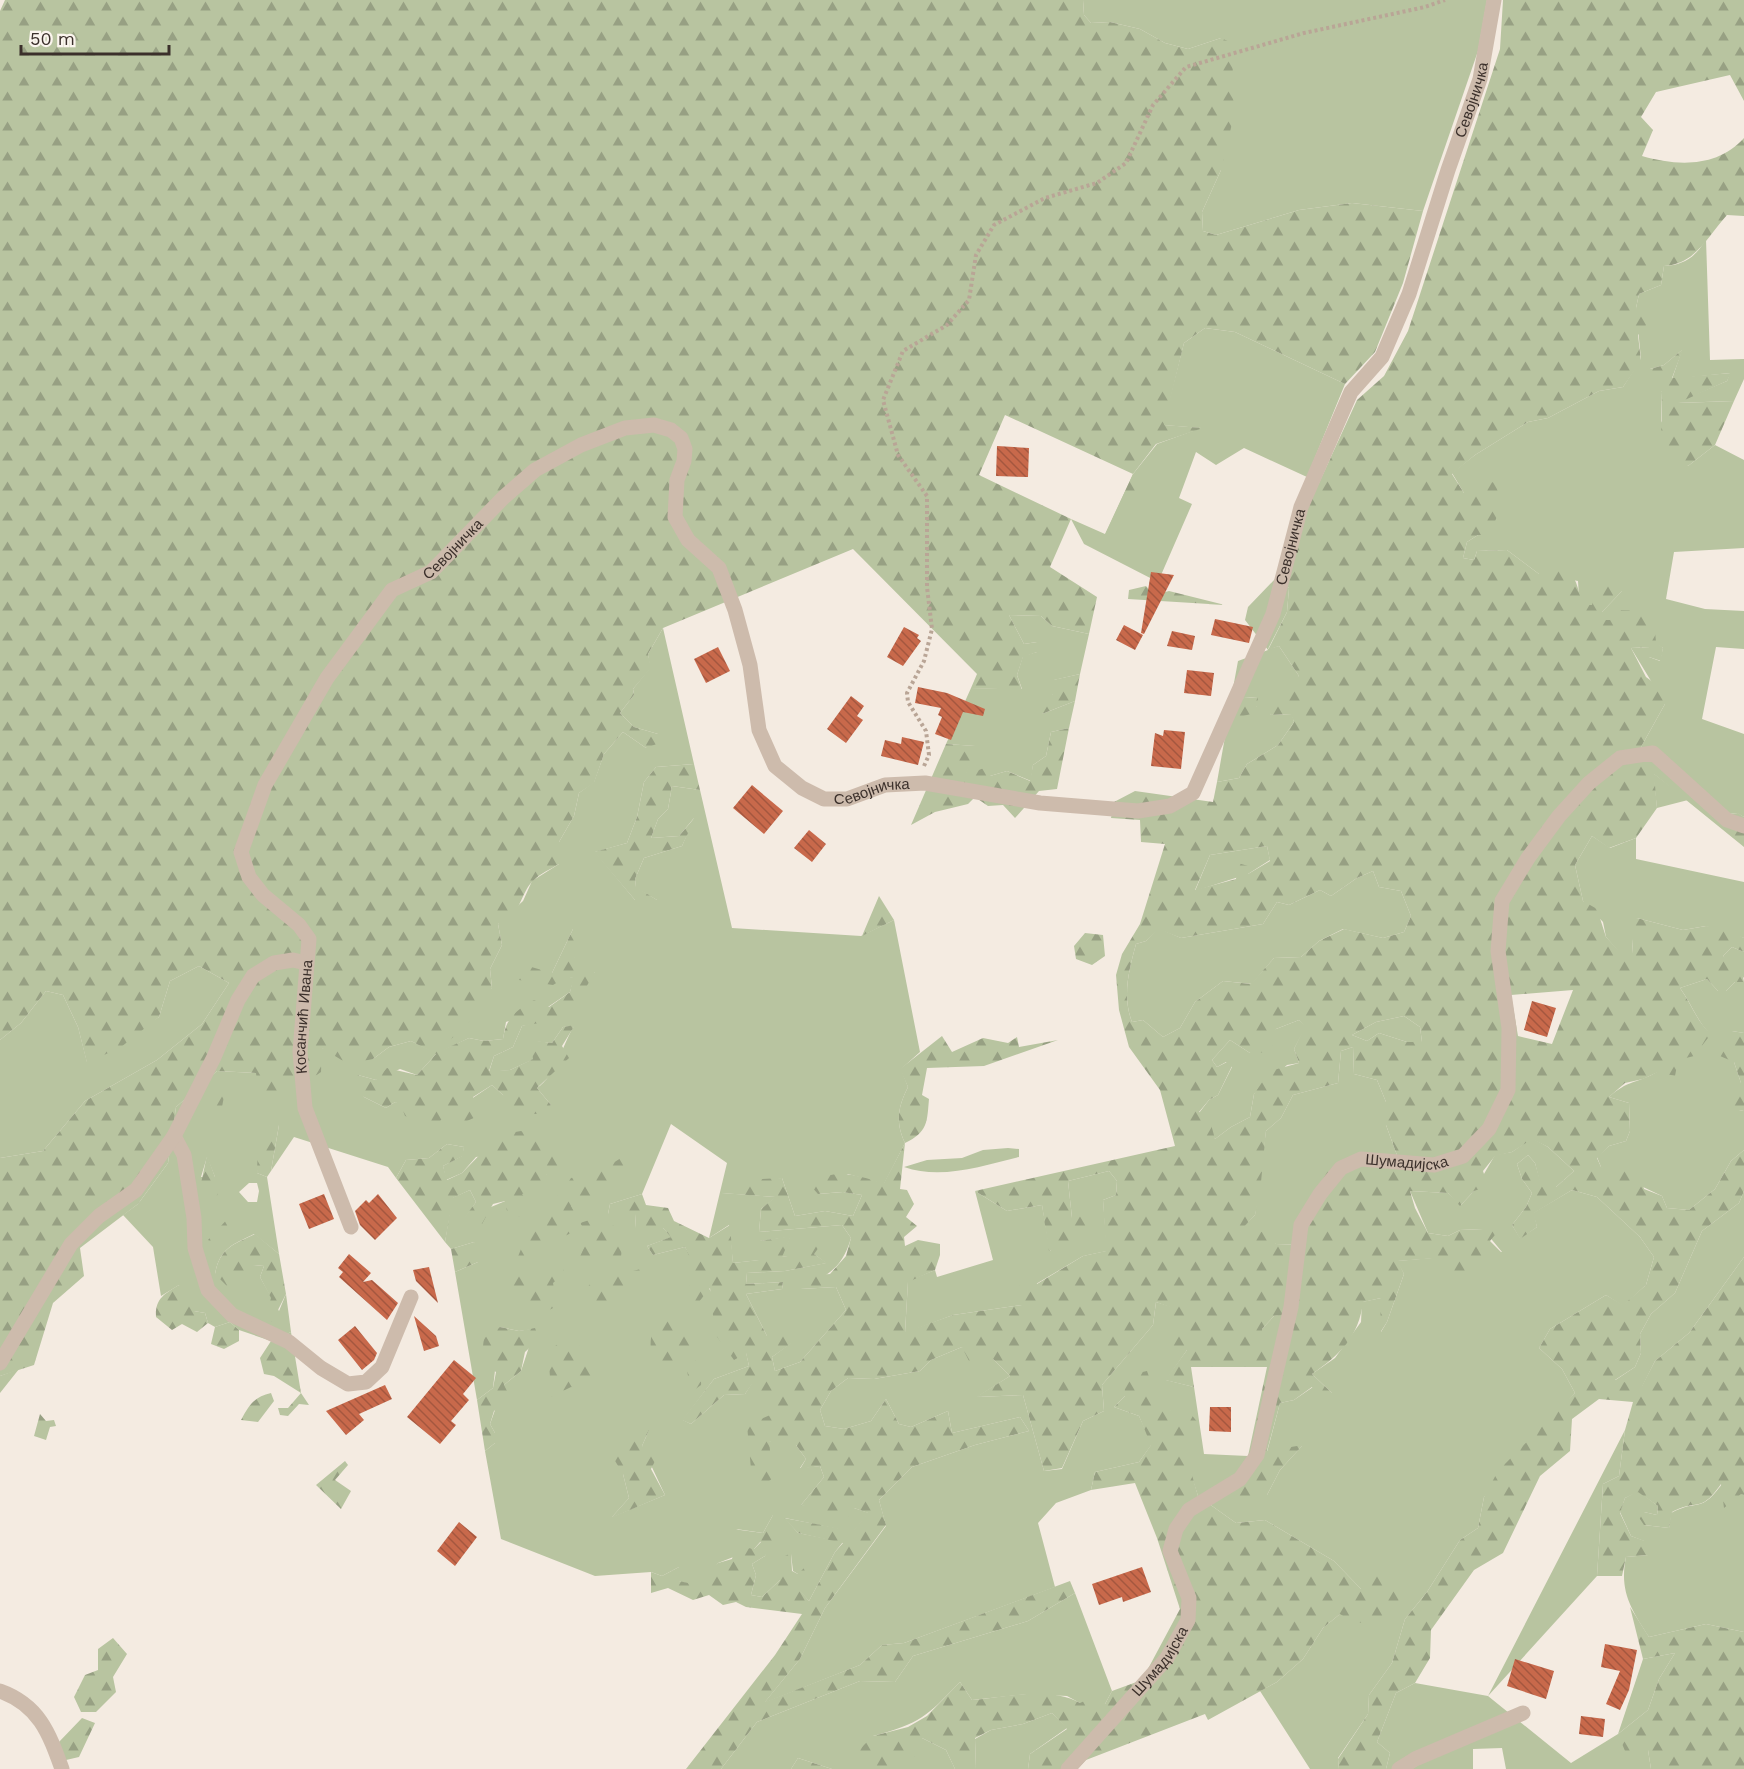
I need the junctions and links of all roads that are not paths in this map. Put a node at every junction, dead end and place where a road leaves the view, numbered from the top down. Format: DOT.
graph roads {
  1 [pos="1494,0"];
  2 [pos="1744,826"];
  3 [pos="306,963"];
  4 [pos="174,1136"];
  5 [pos="351,1227"];
  6 [pos="411,1297"];
  7 [pos="0,1363"];
  8 [pos="0,1691"];
  9 [pos="1523,1713"];
  10 [pos="62,1769"];
  11 [pos="1068,1769"];
  12 [pos="1399,1769"];
  1 -- 3 [label="street, Севојничка"];
  2 -- 11 [label="street, Шумадијска"];
  3 -- 4 [label="street, Косанчић Ивана"];
  3 -- 5 [label="street, Косанчић Ивана"];
  4 -- 6 [label="street"];
  4 -- 7 [label="street, Косанчић Ивана"];
  8 -- 10 [label="street"];
  9 -- 12 [label="street"];
}
